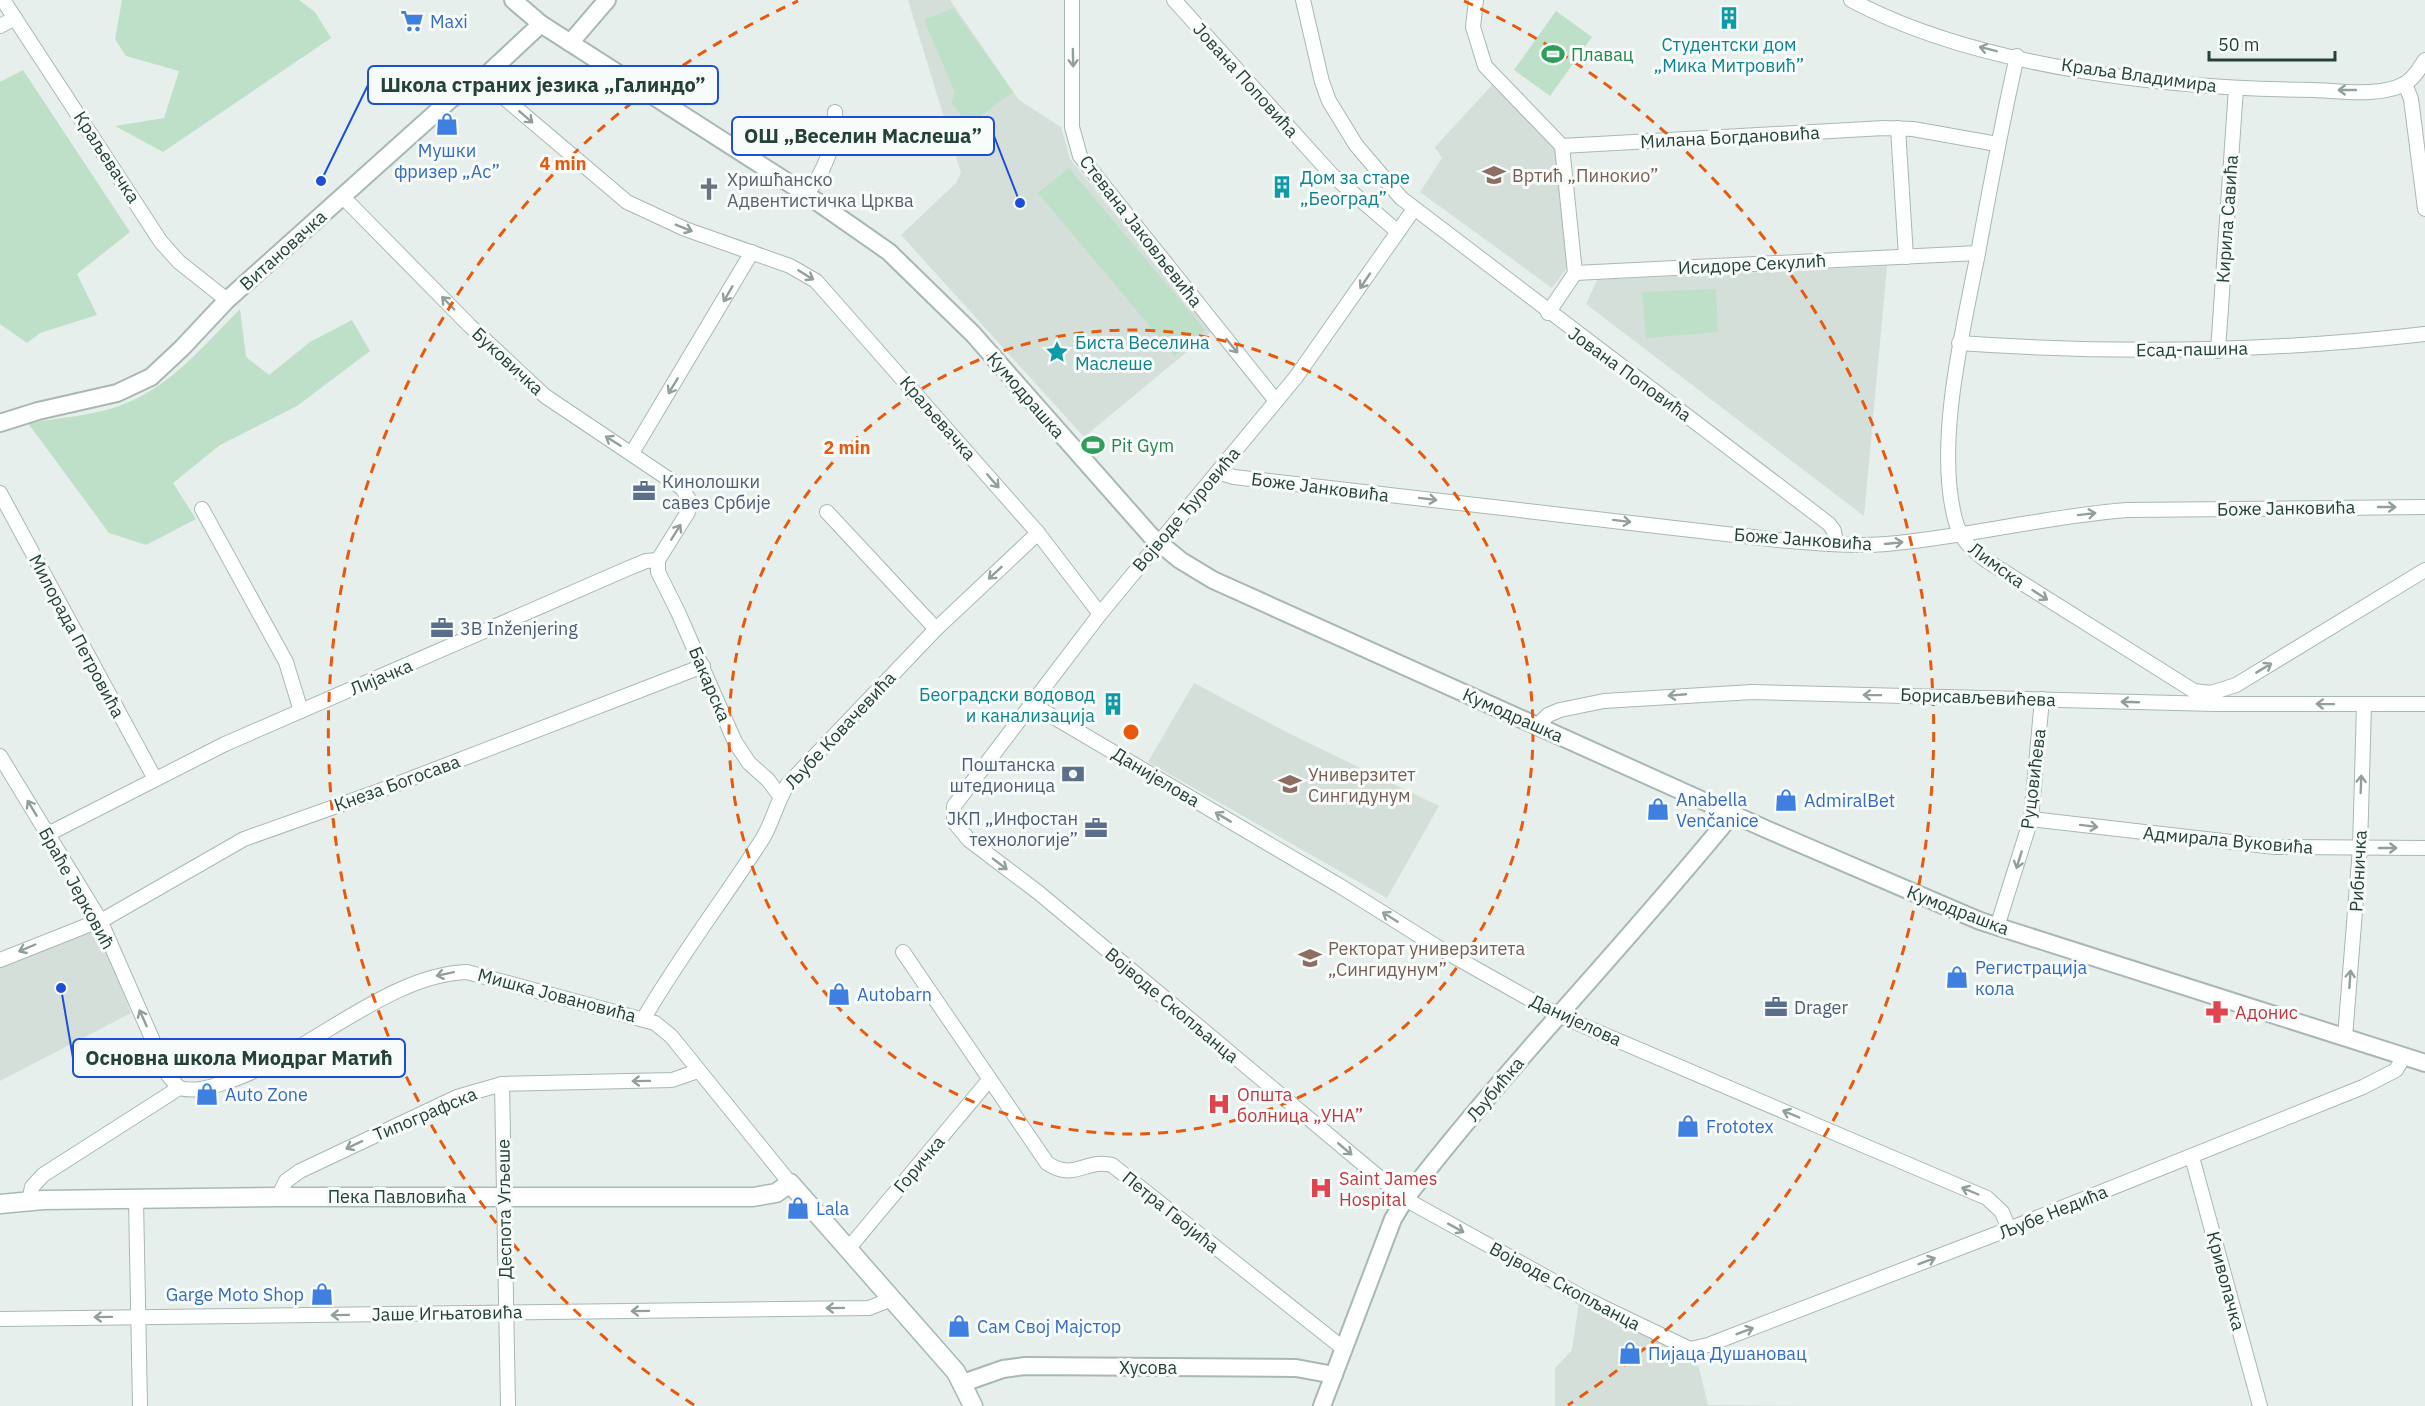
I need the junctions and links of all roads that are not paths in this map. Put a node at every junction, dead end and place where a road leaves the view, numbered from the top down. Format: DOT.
graph roads {
  1 [pos="3,0"];
  2 [pos="513,0"];
  3 [pos="608,0"];
  4 [pos="1072,0"];
  5 [pos="1174,0"];
  6 [pos="1303,0"];
  7 [pos="1476,0"];
  8 [pos="1851,0"];
  9 [pos="15,18"];
  10 [pos="541,24"];
  11 [pos="0,26"];
  12 [pos="570,43"];
  13 [pos="2017,56"];
  14 [pos="2425,60"];
  15 [pos="482,79"];
  16 [pos="2405,84"];
  17 [pos="2236,88"];
  18 [pos="835,112"];
  19 [pos="1898,128"];
  20 [pos="1997,144"];
  21 [pos="1562,146"];
  22 [pos="806,194"];
  23 [pos="343,196"];
  24 [pos="1414,209"];
  25 [pos="2425,209"];
  26 [pos="1398,232"];
  27 [pos="752,252"];
  28 [pos="1978,253"];
  29 [pos="1906,257"];
  30 [pos="1575,273"];
  31 [pos="227,300"];
  32 [pos="1548,313"];
  33 [pos="2425,334"];
  34 [pos="1959,343"];
  35 [pos="2218,351"];
  36 [pos="1276,401"];
  37 [pos="0,423"];
  38 [pos="632,453"];
  39 [pos="1218,472"];
  40 [pos="0,493"];
  41 [pos="2425,507"];
  42 [pos="202,509"];
  43 [pos="826,512"];
  44 [pos="1038,533"];
  45 [pos="1960,535"];
  46 [pos="1157,542"];
  47 [pos="1836,544"];
  48 [pos="658,560"];
  49 [pos="2425,570"];
  50 [pos="1100,614"];
  51 [pos="936,629"];
  52 [pos="702,666"];
  53 [pos="2244,680"];
  54 [pos="2175,682"];
  55 [pos="2042,699"];
  56 [pos="1030,702"];
  57 [pos="2166,702"];
  58 [pos="2254,703"];
  59 [pos="2425,704"];
  60 [pos="2364,705"];
  61 [pos="301,711"];
  62 [pos="1537,726"];
  63 [pos="0,756"];
  64 [pos="155,779"];
  65 [pos="780,796"];
  66 [pos="954,806"];
  67 [pos="1733,813"];
  68 [pos="2031,819"];
  69 [pos="48,834"];
  70 [pos="2360,848"];
  71 [pos="2425,848"];
  72 [pos="100,920"];
  73 [pos="1998,927"];
  74 [pos="903,952"];
  75 [pos="0,960"];
  76 [pos="1558,1015"];
  77 [pos="644,1018"];
  78 [pos="2345,1037"];
  79 [pos="2404,1056"];
  80 [pos="2425,1063"];
  81 [pos="698,1071"];
  82 [pos="989,1080"];
  83 [pos="502,1084"];
  84 [pos="179,1088"];
  85 [pos="2192,1157"];
  86 [pos="790,1183"];
  87 [pos="503,1196"];
  88 [pos="278,1197"];
  89 [pos="136,1199"];
  90 [pos="1405,1199"];
  91 [pos="29,1201"];
  92 [pos="0,1204"];
  93 [pos="2009,1229"];
  94 [pos="848,1248"];
  95 [pos="892,1299"];
  96 [pos="506,1313"];
  97 [pos="140,1317"];
  98 [pos="0,1319"];
  99 [pos="1344,1349"];
  100 [pos="1690,1349"];
  101 [pos="1334,1375"];
  102 [pos="963,1383"];
  103 [pos="140,1406"];
  104 [pos="508,1406"];
  105 [pos="974,1406"];
  106 [pos="1322,1406"];
  107 [pos="2260,1406"];
  1 -- 9 [label="street, Краљевачка"];
  2 -- 10 [label="street, Кумодрашка"];
  3 -- 12 [label="street"];
  4 -- 36 [label="street, Стевана Јаковљевића, one-way"];
  5 -- 26 [label="street, Јована Поповића"];
  6 -- 24 [label="street, Јована Поповића"];
  7 -- 21 [label="street"];
  13 -- 8 [label="street, Краља Владимира, one-way"];
  9 -- 11 [label="street"];
  9 -- 31 [label="street, Краљевачка"];
  10 -- 12 [label="street, Кумодрашка"];
  10 -- 15 [label="street, Витановачка"];
  12 -- 22 [label="street, Кумодрашка"];
  13 -- 17 [label="street, Краља Владимира"];
  13 -- 20 [label="street, Лимска"];
  14 -- 16 [label="street"];
  15 -- 23 [label="street, Витановачка"];
  15 -- 27 [label="street, Краљевачка, one-way"];
  16 -- 17 [label="street, Краља Владимира, one-way"];
  16 -- 25 [label="street"];
  17 -- 35 [label="street, Кирила Савића"];
  18 -- 22 [label="street"];
  19 -- 20 [label="street, Милана Богдановића"];
  19 -- 21 [label="street, Милана Богдановића"];
  19 -- 29 [label="street"];
  20 -- 28 [label="street, Лимска"];
  21 -- 30 [label="street"];
  22 -- 46 [label="street, Кумодрашка"];
  23 -- 31 [label="street, Витановачка"];
  38 -- 23 [label="street, Буковичка, one-way"];
  24 -- 26 [label="street, Војводе Ђуровића"];
  24 -- 32 [label="street, Јована Поповића"];
  26 -- 36 [label="street, Војводе Ђуровића, one-way"];
  27 -- 38 [label="street, one-way"];
  27 -- 44 [label="street, Краљевачка, one-way"];
  28 -- 29 [label="street, Исидоре Секулић"];
  28 -- 34 [label="street, Лимска"];
  29 -- 30 [label="street, Исидоре Секулић"];
  30 -- 32 [label="street"];
  31 -- 37 [label="street, Витановачка"];
  32 -- 47 [label="street, Јована Поповића"];
  33 -- 35 [label="street, Есад-пашина"];
  34 -- 35 [label="street, Есад-пашина"];
  34 -- 45 [label="street, Лимска"];
  36 -- 39 [label="street, Војводе Ђуровића"];
  48 -- 38 [label="street, Буковичка, one-way"];
  39 -- 46 [label="street, Војводе Ђуровића"];
  39 -- 47 [label="street, Боже Јанковића, one-way"];
  40 -- 64 [label="street, Милорада Петровића"];
  45 -- 41 [label="street, Боже Јанковића, one-way"];
  42 -- 61 [label="street"];
  43 -- 51 [label="street"];
  44 -- 50 [label="street, Краљевачка"];
  44 -- 51 [label="street, Љубе Ковачевића, one-way"];
  47 -- 45 [label="street, Боже Јанковића, one-way"];
  45 -- 54 [label="street, Лимска, one-way"];
  46 -- 50 [label="street, Војводе Ђуровића"];
  46 -- 62 [label="street, Кумодрашка"];
  48 -- 52 [label="street, Бакарска"];
  48 -- 61 [label="street, Лијачка"];
  53 -- 49 [label="street, Лимска, one-way"];
  50 -- 56 [label="street, Војводе Ђуровића"];
  51 -- 65 [label="street, Љубе Ковачевића"];
  52 -- 65 [label="street, Бакарска"];
  52 -- 72 [label="street, Кнеза Богосава"];
  53 -- 54 [label="street, Лимска"];
  53 -- 58 [label="street"];
  54 -- 57 [label="street"];
  57 -- 55 [label="street, Борисављевићева, one-way"];
  55 -- 62 [label="street, Борисављевићева, one-way"];
  55 -- 68 [label="street, Руцовићева"];
  56 -- 66 [label="street, Војводе Ђуровића"];
  76 -- 56 [label="street, Данијелова, one-way"];
  57 -- 58 [label="street, Борисављевићева"];
  60 -- 58 [label="street, Борисављевићева, one-way"];
  59 -- 60 [label="street, Борисављевићева"];
  70 -- 60 [label="street, Рибничка, one-way"];
  61 -- 64 [label="street, Лијачка"];
  62 -- 67 [label="street, Кумодрашка"];
  69 -- 63 [label="street, Браће Јерковић, one-way"];
  64 -- 69 [label="street, Лијачка"];
  65 -- 77 [label="street, Љубе Ковачевића"];
  66 -- 90 [label="street, Војводе Скопљанца, one-way"];
  67 -- 73 [label="street, Кумодрашка"];
  67 -- 76 [label="street, Љубићка"];
  68 -- 70 [label="street, Адмирала Вуковића, one-way"];
  68 -- 73 [label="street, Руцовићева, one-way"];
  69 -- 72 [label="street, Браће Јерковић"];
  70 -- 71 [label="street, Адмирала Вуковића, one-way"];
  78 -- 70 [label="street, Рибничка, one-way"];
  72 -- 75 [label="street, Кнеза Богосава, one-way"];
  84 -- 72 [label="street, Браће Јерковић, one-way"];
  73 -- 78 [label="street, Кумодрашка"];
  74 -- 82 [label="street, Петра Гвојића"];
  76 -- 90 [label="street, Љубићка"];
  93 -- 76 [label="street, Данијелова, one-way"];
  77 -- 81 [label="street, Мишка Јовановића"];
  77 -- 84 [label="street, Мишка Јовановића, one-way"];
  78 -- 79 [label="street, Кумодрашка"];
  79 -- 80 [label="street, Кумодрашка"];
  79 -- 85 [label="street, Љубе Недића"];
  81 -- 83 [label="street, Типографска, one-way"];
  81 -- 86 [label="street, Мишка Јовановића"];
  82 -- 94 [label="street, Горичка"];
  82 -- 99 [label="street, Петра Гвојића"];
  83 -- 87 [label="street, Деспота Угљеше"];
  83 -- 88 [label="street, Типографска, one-way"];
  84 -- 91 [label="street"];
  85 -- 93 [label="street, Љубе Недића"];
  85 -- 107 [label="street, Криволачка"];
  86 -- 87 [label="main road, Пека Павловића"];
  86 -- 94 [label="main road, Мишка Јовановића"];
  87 -- 88 [label="main road, Пека Павловића"];
  87 -- 96 [label="street, Деспота Угљеше"];
  88 -- 89 [label="main road, Пека Павловића"];
  89 -- 91 [label="main road, Пека Павловића"];
  89 -- 97 [label="street"];
  90 -- 99 [label="street, Љубићка"];
  90 -- 100 [label="street, Војводе Скопљанца, one-way"];
  91 -- 92 [label="main road, Пека Павловића"];
  100 -- 93 [label="street, Љубе Недића, one-way"];
  94 -- 95 [label="main road, Мишка Јовановића"];
  95 -- 96 [label="street, Јаше Игњатовића, one-way"];
  95 -- 102 [label="main road, Мишка Јовановића"];
  96 -- 97 [label="street, Јаше Игњатовића, one-way"];
  96 -- 104 [label="street, Деспота Угљеше"];
  97 -- 98 [label="street, Јаше Игњатовића, one-way"];
  97 -- 103 [label="street"];
  99 -- 101 [label="street, Љубићка"];
  101 -- 102 [label="street, Хусова"];
  101 -- 106 [label="street, Љубићка"];
  102 -- 105 [label="main road, Мишка Јовановића"];
}
